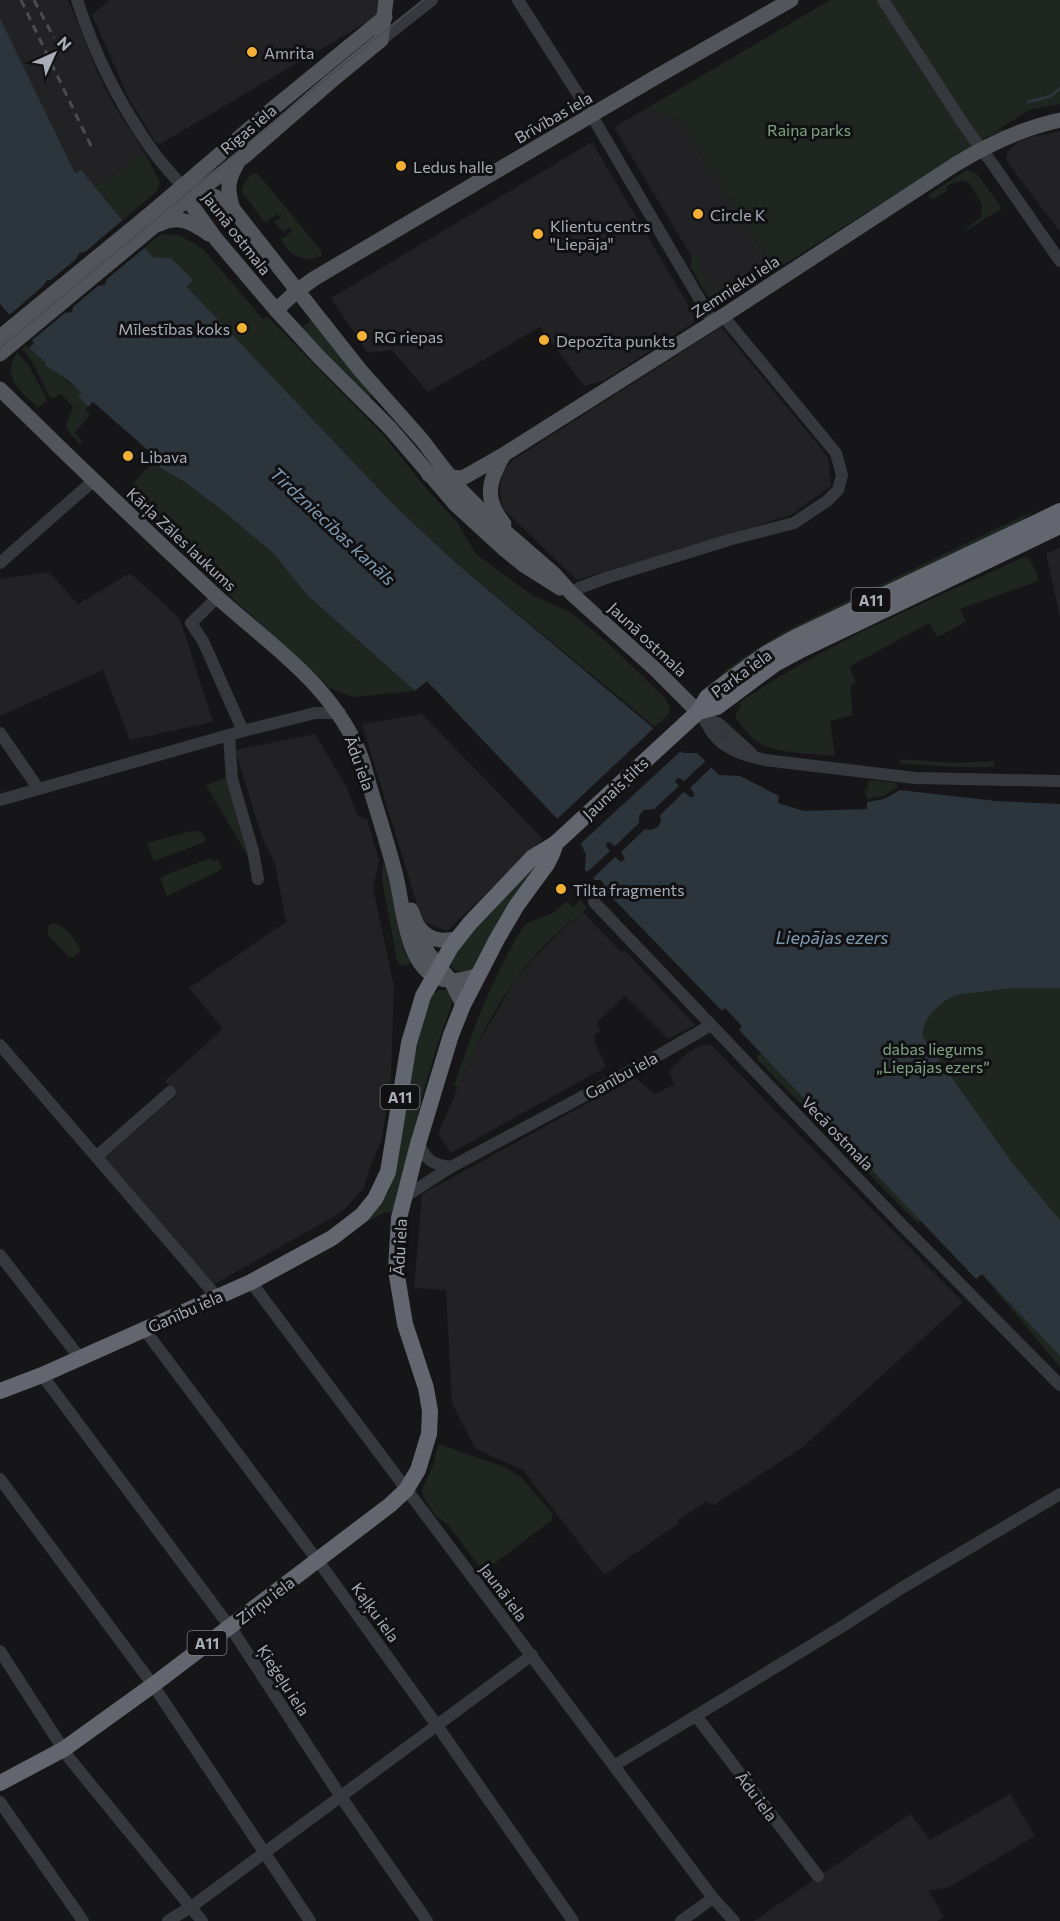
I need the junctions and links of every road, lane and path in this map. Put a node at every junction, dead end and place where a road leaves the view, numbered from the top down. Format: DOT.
graph roads {
  1 [pos="386,0"];
  2 [pos="432,0"];
  3 [pos="518,0"];
  4 [pos="791,0"];
  5 [pos="883,0"];
  6 [pos="80,1"];
  7 [pos="385,16"];
  8 [pos="381,40"];
  9 [pos="592,116"];
  10 [pos="1060,120"];
  11 [pos="981,149"];
  12 [pos="246,155"];
  13 [pos="190,192"];
  14 [pos="233,209"];
  15 [pos="140,230"];
  16 [pos="216,239"];
  17 [pos="1060,261"];
  18 [pos="298,290"];
  19 [pos="276,310"];
  20 [pos="718,319"];
  21 [pos="6,336"];
  22 [pos="0,354"];
  23 [pos="0,389"];
  24 [pos="503,455"];
  25 [pos="429,475"];
  26 [pos="449,477"];
  27 [pos="93,481"];
  28 [pos="1060,511"];
  29 [pos="1060,526"];
  30 [pos="522,544"];
  31 [pos="0,562"];
  32 [pos="572,594"];
  33 [pos="218,597"];
  34 [pos="340,713"];
  35 [pos="702,716"];
  36 [pos="243,730"];
  37 [pos="0,734"];
  38 [pos="229,735"];
  39 [pos="6,754"];
  40 [pos="1060,781"];
  41 [pos="38,788"];
  42 [pos="0,800"];
  43 [pos="556,843"];
  44 [pos="258,879"];
  45 [pos="398,883"];
  46 [pos="594,902"];
  47 [pos="414,920"];
  48 [pos="457,939"];
  49 [pos="437,971"];
  50 [pos="478,975"];
  51 [pos="451,981"];
  52 [pos="463,1005"];
  53 [pos="711,1025"];
  54 [pos="0,1045"];
  55 [pos="170,1092"];
  56 [pos="418,1144"];
  57 [pos="97,1156"];
  58 [pos="451,1167"];
  59 [pos="406,1196"];
  60 [pos="362,1215"];
  61 [pos="0,1255"];
  62 [pos="250,1282"];
  63 [pos="217,1297"];
  64 [pos="144,1329"];
  65 [pos="80,1358"];
  66 [pos="42,1376"];
  67 [pos="1060,1385"];
  68 [pos="0,1391"];
  69 [pos="0,1479"];
  70 [pos="406,1490"];
  71 [pos="1060,1494"];
  72 [pos="317,1561"];
  73 [pos="229,1627"];
  74 [pos="0,1651"];
  75 [pos="531,1654"];
  76 [pos="153,1685"];
  77 [pos="697,1717"];
  78 [pos="436,1724"];
  79 [pos="64,1749"];
  80 [pos="615,1765"];
  81 [pos="0,1784"];
  82 [pos="340,1797"];
  83 [pos="0,1802"];
  84 [pos="264,1853"];
  85 [pos="818,1876"];
  86 [pos="713,1898"];
  87 [pos="191,1907"];
  88 [pos="83,1921"];
  89 [pos="168,1921"];
  90 [pos="201,1921"];
  91 [pos="310,1921"];
  92 [pos="427,1921"];
  93 [pos="573,1921"];
  94 [pos="681,1921"];
  95 [pos="734,1921"];
  1 -- 7 [label="main road"];
  2 -- 8 [label="street, Rīgas iela"];
  3 -- 9 [label="street"];
  4 -- 9 [label="main road, Brīvības iela"];
  5 -- 11 [label="street"];
  6 -- 13 [label="street"];
  7 -- 8 [label="main road"];
  7 -- 13 [label="main road, Rīgas iela"];
  8 -- 12 [label="main road, Rīgas iela"];
  9 -- 18 [label="main road, Brīvības iela"];
  9 -- 20 [label="street"];
  10 -- 11 [label="main road, Zemnieku iela"];
  11 -- 17 [label="street"];
  11 -- 20 [label="main road, Zemnieku iela"];
  12 -- 13 [label="main road, Rīgas iela"];
  12 -- 14 [label="main road"];
  13 -- 14 [label="main road, Jaunā ostmala"];
  13 -- 15 [label="main road, Rīgas iela"];
  13 -- 16 [label="main road, Jaunā ostmala"];
  14 -- 18 [label="main road, Jaunā ostmala"];
  15 -- 16 [label="main road"];
  15 -- 21 [label="main road, Rīgas iela"];
  16 -- 19 [label="main road, Jaunā ostmala"];
  18 -- 19 [label="main road, Brīvības iela"];
  18 -- 26 [label="main road, Jaunā ostmala"];
  19 -- 25 [label="main road, Jaunā ostmala"];
  20 -- 24 [label="main road, Zemnieku iela"];
  20 -- 32 [label="street"];
  21 -- 22 [label="main road, Rīgas iela"];
  23 -- 27 [label="main road, Kārļa Zāles laukums"];
  24 -- 26 [label="main road, Zemnieku iela"];
  24 -- 30 [label="main road"];
  25 -- 26 [label="main road, Zemnieku iela"];
  25 -- 32 [label="main road, Jaunā ostmala"];
  26 -- 30 [label="main road, Jaunā ostmala"];
  27 -- 31 [label="street"];
  27 -- 33 [label="main road, Kārļa Zāles laukums"];
  28 -- 35 [label="highway, Parka iela / A11"];
  29 -- 35 [label="highway, Parka iela / A11"];
  30 -- 32 [label="main road, Jaunā ostmala"];
  32 -- 35 [label="main road, Jaunā ostmala"];
  33 -- 34 [label="main road, Kārļa Zāles laukums"];
  33 -- 36 [label="street"];
  34 -- 36 [label="street"];
  34 -- 45 [label="main road, Ādu iela"];
  35 -- 40 [label="street"];
  35 -- 43 [label="highway, Jaunais tilts / A11"];
  36 -- 38 [label="street"];
  37 -- 39 [label="street"];
  38 -- 41 [label="street"];
  38 -- 44 [label="street"];
  39 -- 41 [label="street"];
  41 -- 42 [label="street"];
  43 -- 48 [label="highway, A11"];
  43 -- 50 [label="highway, A11"];
  45 -- 47 [label="main road, Ādu iela"];
  45 -- 49 [label="main road, Ādu iela"];
  46 -- 53 [label="street, Vecā ostmala"];
  47 -- 48 [label="main road"];
  47 -- 49 [label="main road, Ādu iela"];
  48 -- 49 [label="highway, Ādu iela / A11"];
  49 -- 51 [label="main road, Ādu iela"];
  49 -- 60 [label="highway, Ādu iela / A11"];
  50 -- 51 [label="main road"];
  50 -- 52 [label="highway, Ādu iela / A11"];
  51 -- 52 [label="main road, Ādu iela"];
  52 -- 56 [label="highway, Ādu iela / A11"];
  53 -- 58 [label="street, Ganību iela"];
  53 -- 67 [label="street, Vecā ostmala"];
  54 -- 57 [label="street"];
  55 -- 57 [label="street"];
  56 -- 58 [label="street"];
  56 -- 59 [label="highway, Ādu iela / A11"];
  57 -- 63 [label="street"];
  58 -- 59 [label="street, Ganību iela"];
  59 -- 70 [label="highway, Ādu iela / A11"];
  60 -- 62 [label="highway, Ganību iela / A11"];
  61 -- 65 [label="street"];
  62 -- 63 [label="highway, Ganību iela / A11"];
  62 -- 70 [label="street, Jaunā iela"];
  63 -- 64 [label="highway, Ganību iela / A11"];
  64 -- 65 [label="highway, Ganību iela / A11"];
  64 -- 72 [label="street, Kaļķu iela"];
  65 -- 66 [label="highway, Ganību iela / A11"];
  66 -- 68 [label="highway, Ganību iela / A11"];
  66 -- 73 [label="street, Ķieģeļu iela"];
  69 -- 76 [label="street"];
  70 -- 72 [label="highway, Zirņu iela / A11"];
  70 -- 75 [label="street, Jaunā iela"];
  71 -- 77 [label="street"];
  72 -- 73 [label="highway, Zirņu iela / A11"];
  72 -- 78 [label="street, Kaļķu iela"];
  73 -- 76 [label="highway, Zirņu iela / A11"];
  73 -- 82 [label="street, Ķieģeļu iela"];
  74 -- 79 [label="street"];
  75 -- 78 [label="street"];
  75 -- 80 [label="street, Jaunā iela"];
  76 -- 79 [label="highway, Zirņu iela / A11"];
  76 -- 84 [label="street"];
  77 -- 80 [label="street"];
  77 -- 85 [label="street, Ādu iela"];
  78 -- 82 [label="street"];
  78 -- 93 [label="street, Kaļķu iela"];
  79 -- 81 [label="highway, Zirņu iela / A11"];
  79 -- 87 [label="street"];
  80 -- 86 [label="street, Jaunā iela"];
  82 -- 84 [label="street"];
  82 -- 92 [label="street, Ķieģeļu iela"];
  83 -- 88 [label="street"];
  84 -- 87 [label="street"];
  84 -- 91 [label="street"];
  86 -- 94 [label="street"];
  86 -- 95 [label="street, Jaunā iela"];
  87 -- 89 [label="street"];
  87 -- 90 [label="street"];
}
